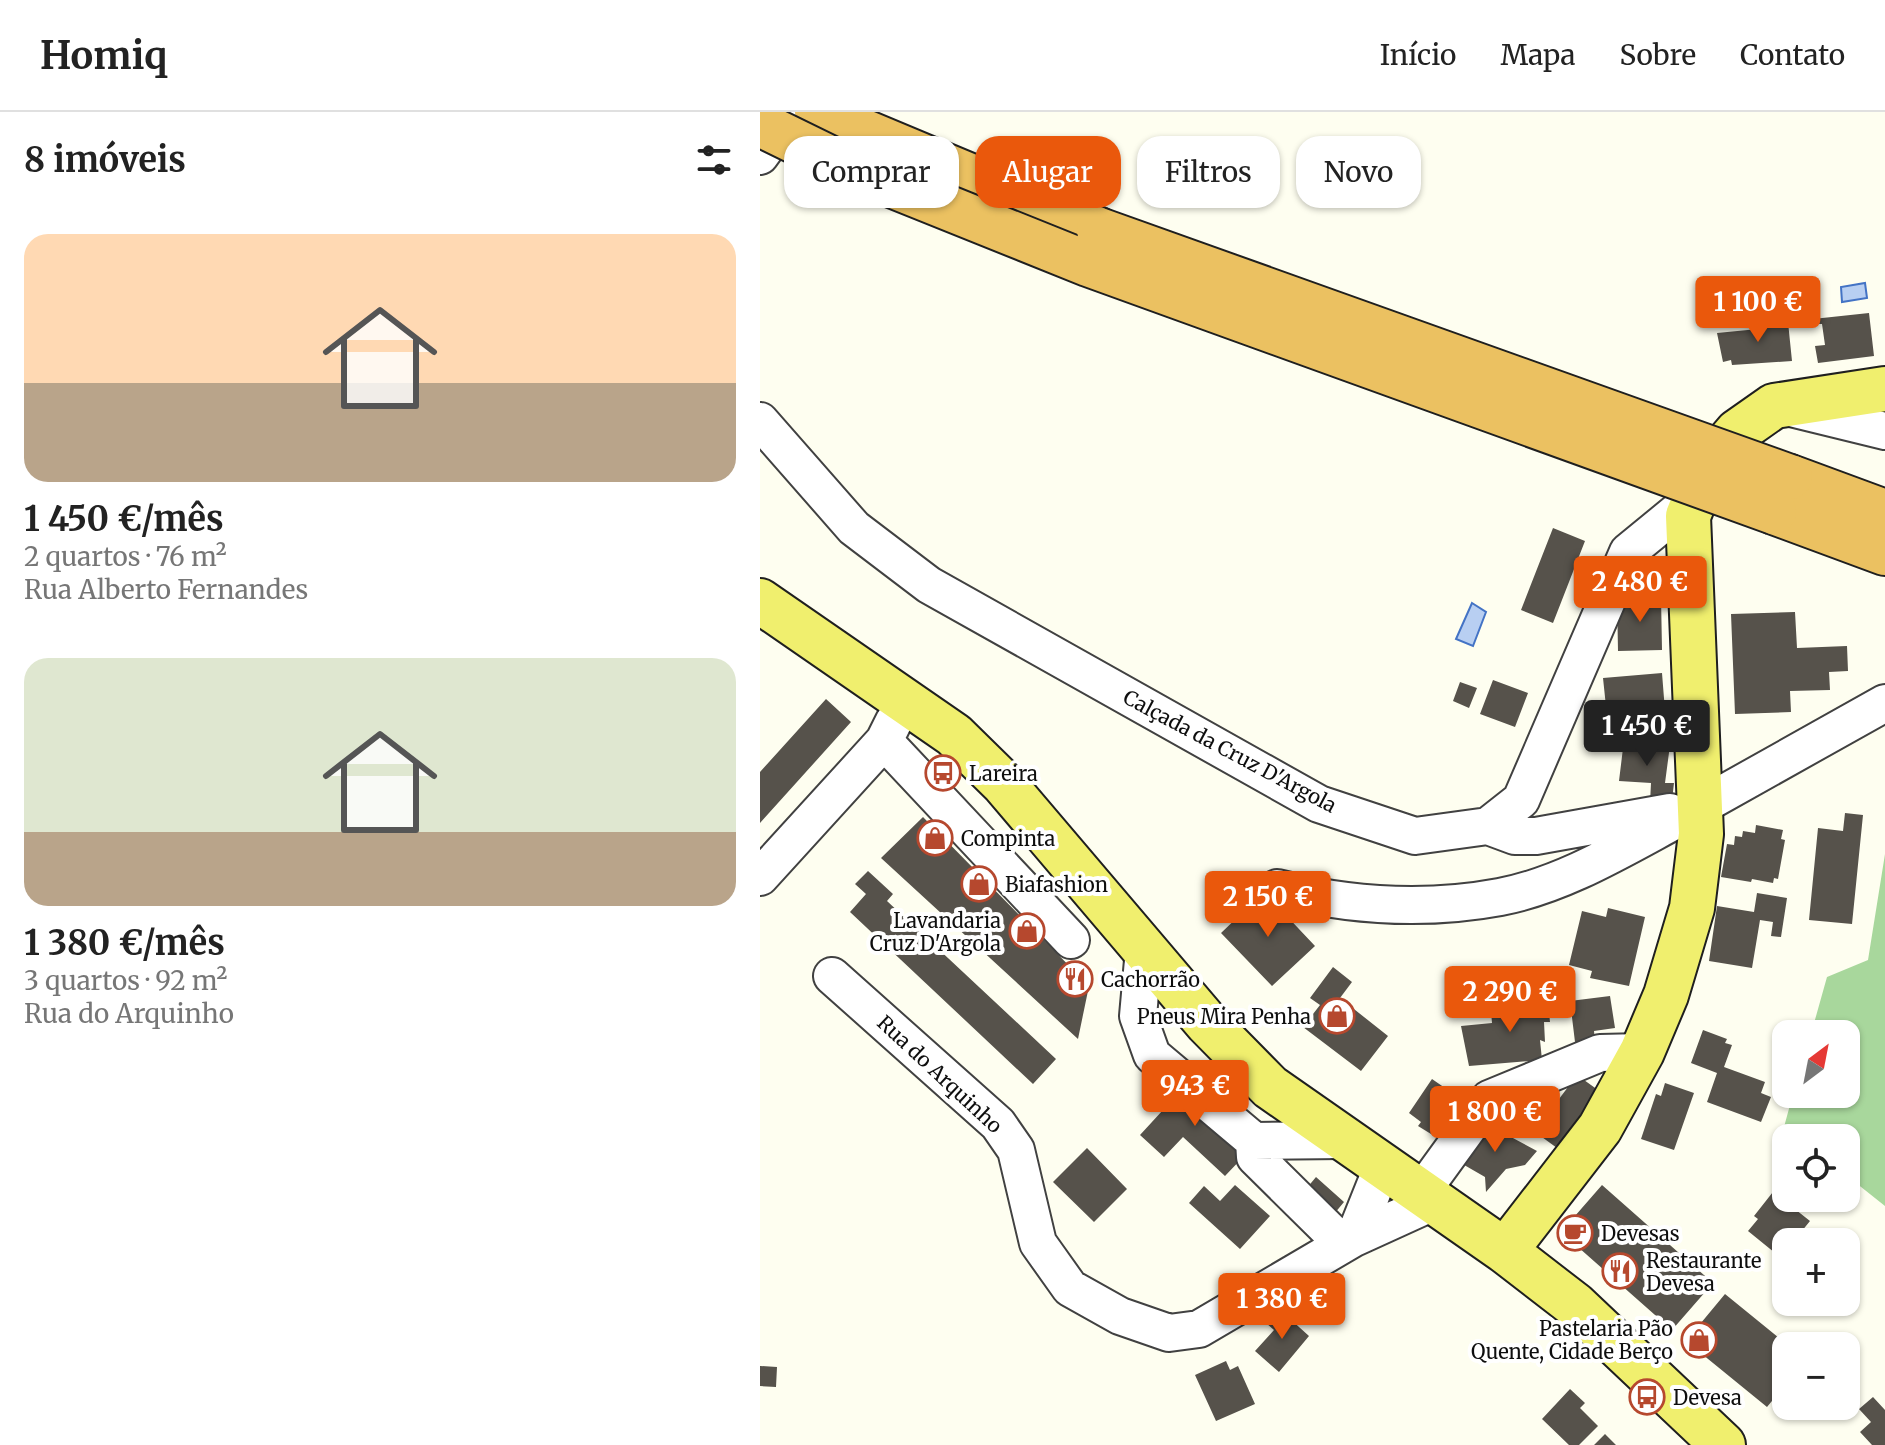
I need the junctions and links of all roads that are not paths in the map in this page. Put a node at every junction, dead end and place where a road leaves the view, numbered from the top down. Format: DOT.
graph roads {
  1 [pos="792,112"];
  2 [pos="817,112"];
  3 [pos="861,123"];
  4 [pos="760,124"];
  5 [pos="760,156"];
  6 [pos="1885,389"];
  7 [pos="1774,406"];
  8 [pos="760,421"];
  9 [pos="1885,431"];
  10 [pos="1782,494"];
  11 [pos="1695,497"];
  12 [pos="1885,512"];
  13 [pos="1885,553"];
  14 [pos="760,601"];
  15 [pos="905,699"];
  16 [pos="1885,703"];
  17 [pos="884,741"];
  18 [pos="1701,806"];
  19 [pos="1488,826"];
  20 [pos="760,877"];
  21 [pos="1085,880"];
  22 [pos="1277,888"];
  23 [pos="1034,901"];
  24 [pos="1071,940"];
  25 [pos="1144,949"];
  26 [pos="832,976"];
  27 [pos="1642,1052"];
  28 [pos="1344,1140"];
  29 [pos="1254,1141"];
  30 [pos="1382,1168"];
  31 [pos="1426,1198"];
  32 [pos="1348,1241"];
  33 [pos="1505,1251"];
  34 [pos="1723,1445"];
  1 -- 5 [label="street"];
  2 -- 3 [label="highway"];
  3 -- 10 [label="highway, bridge"];
  4 -- 10 [label="highway, bridge"];
  6 -- 7 [label="main road"];
  7 -- 9 [label="street"];
  7 -- 11 [label="main road"];
  8 -- 19 [label="street, Calçada da Cruz D'Argola"];
  10 -- 12 [label="highway"];
  10 -- 13 [label="highway"];
  11 -- 18 [label="main road"];
  11 -- 19 [label="street"];
  14 -- 15 [label="main road"];
  15 -- 17 [label="street"];
  15 -- 21 [label="main road"];
  16 -- 18 [label="street"];
  17 -- 20 [label="street"];
  17 -- 23 [label="street"];
  18 -- 19 [label="street"];
  18 -- 22 [label="street"];
  18 -- 27 [label="main road"];
  21 -- 23 [label="street"];
  21 -- 25 [label="main road"];
  23 -- 24 [label="street"];
  25 -- 28 [label="main road"];
  25 -- 29 [label="street"];
  26 -- 32 [label="street, Rua do Arquinho"];
  27 -- 31 [label="street"];
  27 -- 33 [label="main road"];
  28 -- 29 [label="street"];
  28 -- 30 [label="main road"];
  29 -- 32 [label="street"];
  30 -- 31 [label="main road"];
  30 -- 32 [label="street"];
  31 -- 32 [label="street, Rua do Arquinho"];
  31 -- 33 [label="main road"];
  33 -- 34 [label="main road"];
}
